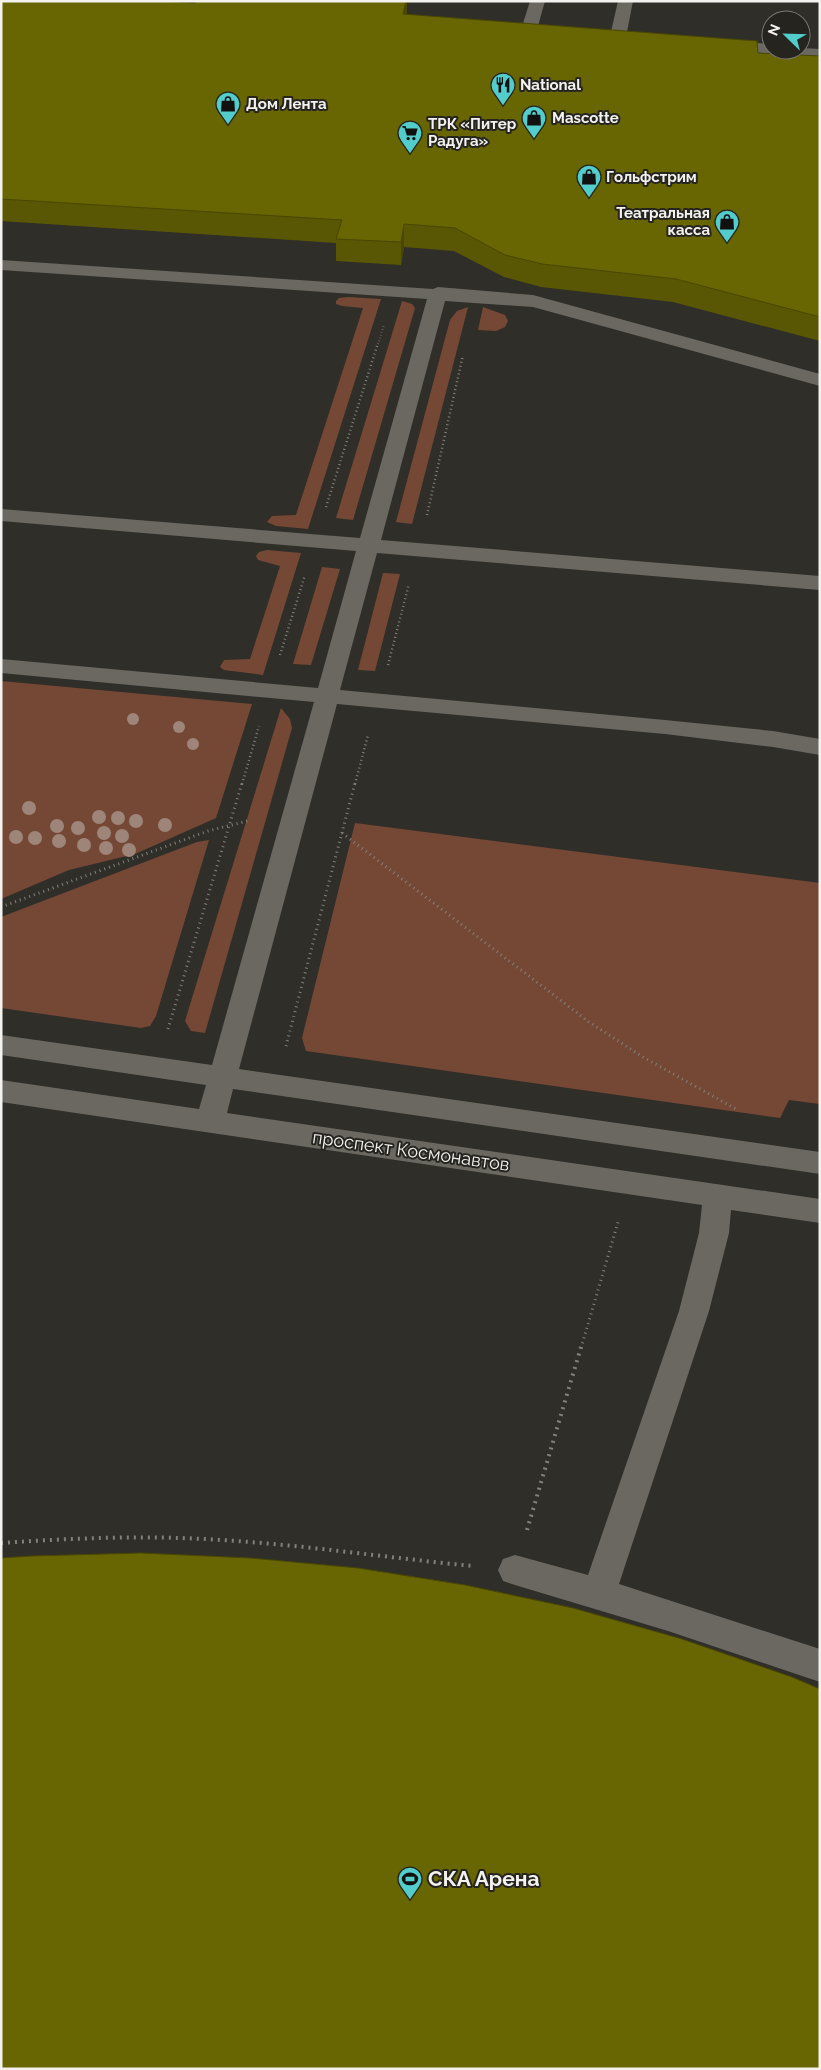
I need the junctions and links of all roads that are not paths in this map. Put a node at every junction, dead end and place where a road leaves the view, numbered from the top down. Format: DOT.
graph roads {
  1 [pos="538,1"];
  2 [pos="626,1"];
  3 [pos="528,33"];
  4 [pos="667,40"];
  5 [pos="707,44"];
  6 [pos="761,48"];
  7 [pos="1,264"];
  8 [pos="438,293"];
  9 [pos="820,380"];
  10 [pos="1,515"];
  11 [pos="369,545"];
  12 [pos="820,583"];
  13 [pos="1,666"];
  14 [pos="327,695"];
  15 [pos="820,747"];
  16 [pos="1,1045"];
  17 [pos="222,1077"];
  18 [pos="1,1091"];
  19 [pos="210,1122"];
  20 [pos="820,1163"];
  21 [pos="718,1196"];
  22 [pos="820,1211"];
  23 [pos="515,1570"];
  24 [pos="599,1592"];
  25 [pos="820,1666"];
  1 -- 3 [label="street"];
  2 -- 4 [label="street"];
  5 -- 6 [label="street"];
  7 -- 8 [label="street"];
  8 -- 9 [label="street"];
  8 -- 11 [label="street"];
  10 -- 11 [label="street"];
  11 -- 12 [label="street"];
  11 -- 14 [label="street"];
  13 -- 14 [label="street"];
  14 -- 15 [label="street"];
  14 -- 17 [label="street"];
  16 -- 17 [label="street"];
  17 -- 19 [label="street"];
  17 -- 20 [label="street"];
  18 -- 19 [label="street, проспект Космонавтов"];
  19 -- 21 [label="street, проспект Космонавтов"];
  21 -- 22 [label="street, проспект Космонавтов"];
  21 -- 24 [label="street"];
  23 -- 24 [label="street"];
  24 -- 25 [label="street"];
}
